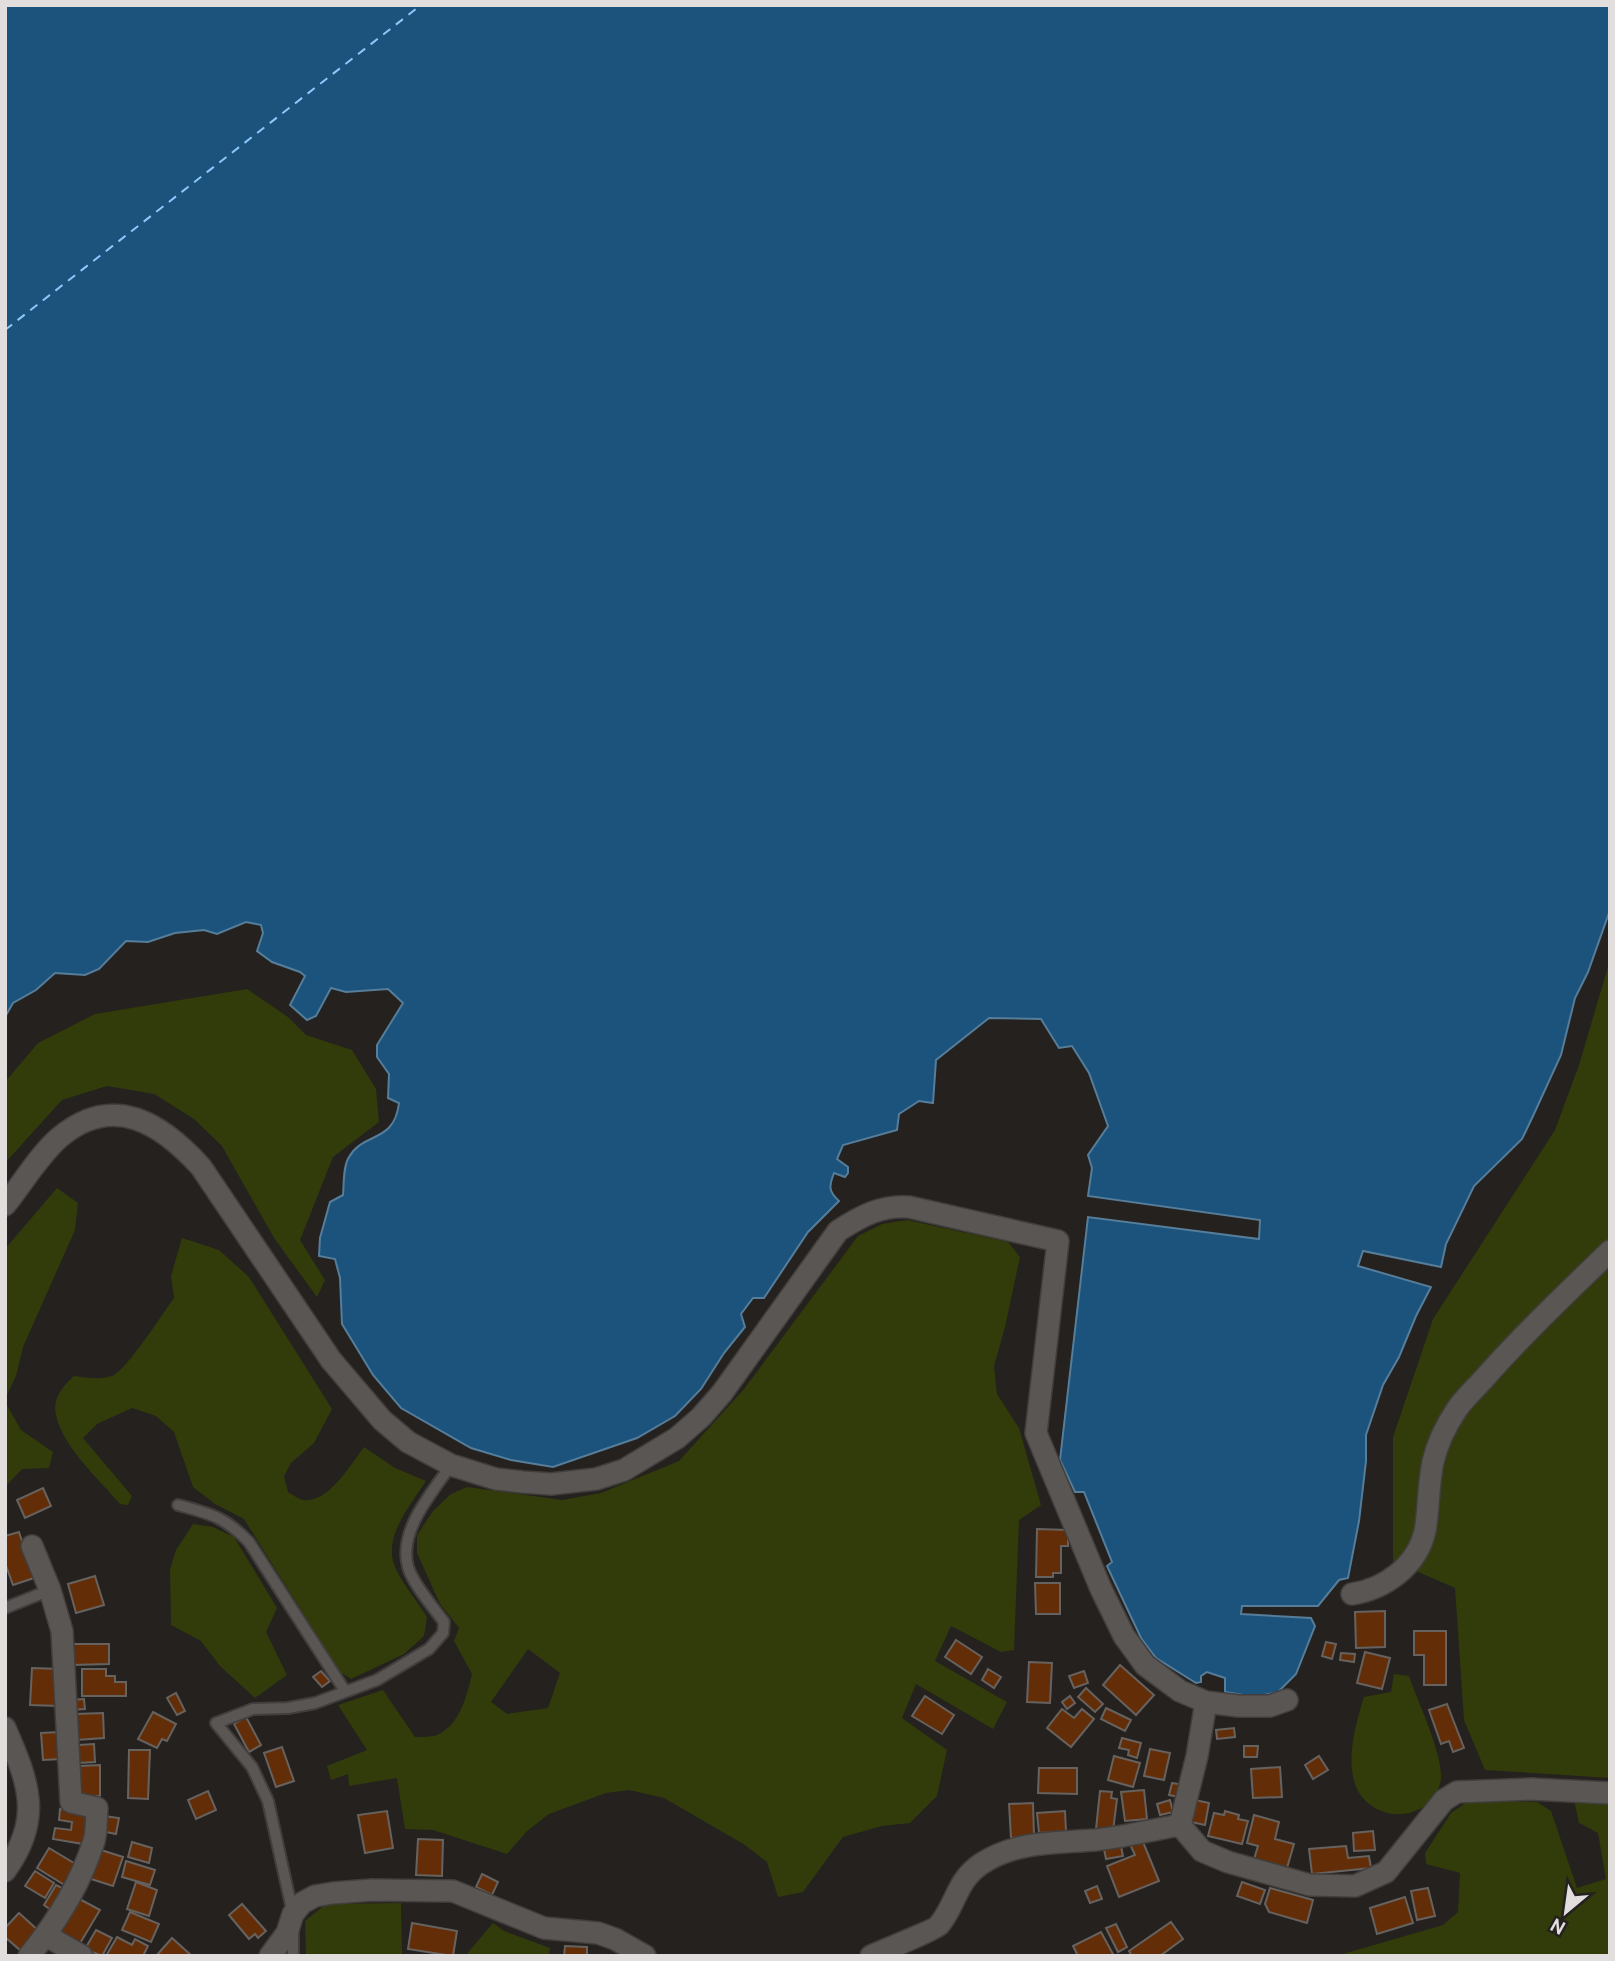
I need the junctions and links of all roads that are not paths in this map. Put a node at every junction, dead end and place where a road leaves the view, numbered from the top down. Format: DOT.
graph roads {
  1 [pos="5,1205"];
  2 [pos="1610,1251"];
  3 [pos="451,1465"];
  4 [pos="178,1505"];
  5 [pos="32,1546"];
  6 [pos="50,1590"];
  7 [pos="1352,1594"];
  8 [pos="5,1608"];
  9 [pos="345,1691"];
  10 [pos="1287,1700"];
  11 [pos="1206,1702"];
  12 [pos="5,1728"];
  13 [pos="1610,1793"];
  14 [pos="1180,1825"];
  15 [pos="5,1871"];
  16 [pos="293,1914"];
  17 [pos="45,1935"];
  18 [pos="29,1956"];
  19 [pos="82,1956"];
  20 [pos="270,1956"];
  21 [pos="293,1956"];
  22 [pos="645,1956"];
  23 [pos="871,1956"];
  1 -- 3 [label="street"];
  2 -- 7 [label="street"];
  3 -- 9 [label="lane"];
  3 -- 11 [label="street"];
  4 -- 9 [label="lane"];
  5 -- 6 [label="street"];
  6 -- 8 [label="lane"];
  6 -- 17 [label="street"];
  9 -- 16 [label="lane"];
  10 -- 11 [label="street"];
  11 -- 14 [label="street"];
  12 -- 15 [label="street"];
  13 -- 14 [label="street"];
  14 -- 23 [label="street"];
  16 -- 20 [label="street"];
  16 -- 21 [label="lane"];
  16 -- 22 [label="street"];
  17 -- 18 [label="street"];
  17 -- 19 [label="street"];
}
